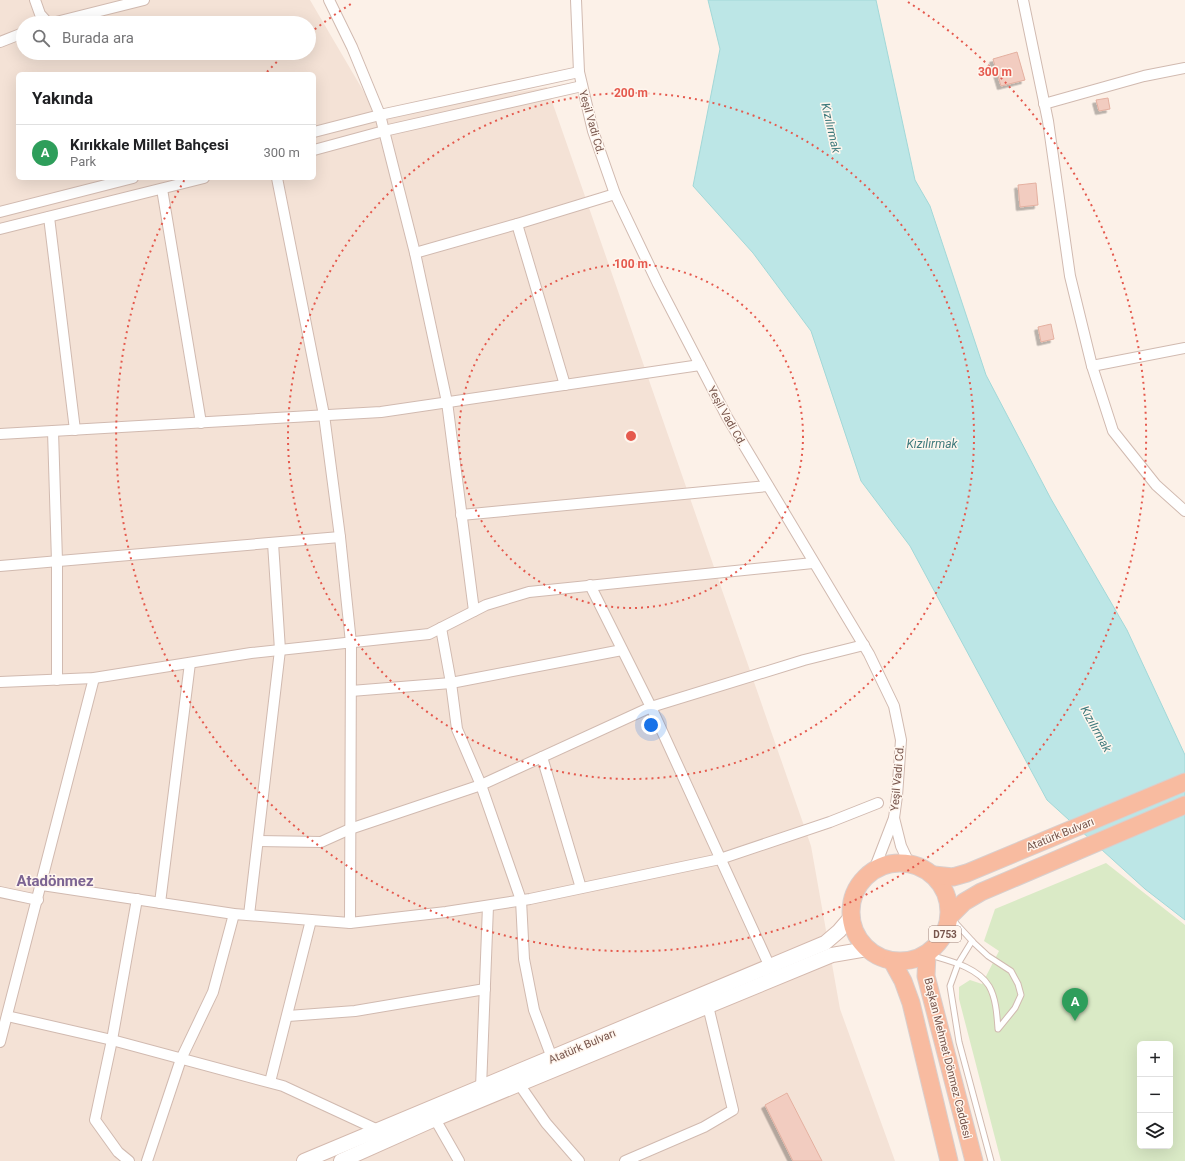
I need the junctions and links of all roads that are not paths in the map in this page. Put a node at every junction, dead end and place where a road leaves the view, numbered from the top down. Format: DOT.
graph roads {
  1 [pos="35,0"];
  2 [pos="144,0"];
  3 [pos="329,0"];
  4 [pos="576,0"];
  5 [pos="1022,0"];
  6 [pos="42,16"];
  7 [pos="80,16"];
  8 [pos="16,36"];
  9 [pos="0,42"];
  10 [pos="1185,68"];
  11 [pos="578,72"];
  12 [pos="582,86"];
  13 [pos="1044,104"];
  14 [pos="380,115"];
  15 [pos="316,131"];
  16 [pos="384,131"];
  17 [pos="316,149"];
  18 [pos="125,180"];
  19 [pos="196,180"];
  20 [pos="277,180"];
  21 [pos="162,188"];
  22 [pos="615,194"];
  23 [pos="0,212"];
  24 [pos="49,217"];
  25 [pos="518,224"];
  26 [pos="0,229"];
  27 [pos="415,253"];
  28 [pos="1185,348"];
  29 [pos="700,365"];
  30 [pos="1092,366"];
  31 [pos="565,385"];
  32 [pos="447,402"];
  33 [pos="324,415"];
  34 [pos="201,423"];
  35 [pos="75,430"];
  36 [pos="53,431"];
  37 [pos="0,434"];
  38 [pos="768,486"];
  39 [pos="1185,512"];
  40 [pos="462,515"];
  41 [pos="340,537"];
  42 [pos="273,542"];
  43 [pos="57,561"];
  44 [pos="813,562"];
  45 [pos="0,566"];
  46 [pos="590,585"];
  47 [pos="474,611"];
  48 [pos="441,628"];
  49 [pos="351,643"];
  50 [pos="864,645"];
  51 [pos="280,650"];
  52 [pos="622,650"];
  53 [pos="190,663"];
  54 [pos="94,678"];
  55 [pos="56,680"];
  56 [pos="0,682"];
  57 [pos="451,683"];
  58 [pos="351,691"];
  59 [pos="651,707"];
  60 [pos="542,757"];
  61 [pos="1185,782"];
  62 [pos="481,785"];
  63 [pos="878,803"];
  64 [pos="1185,805"];
  65 [pos="894,818"];
  66 [pos="350,828"];
  67 [pos="258,841"];
  68 [pos="720,859"];
  69 [pos="909,863"];
  70 [pos="874,870"];
  71 [pos="934,875"];
  72 [pos="42,885"];
  73 [pos="581,888"];
  74 [pos="0,892"];
  75 [pos="137,899"];
  76 [pos="38,900"];
  77 [pos="521,900"];
  78 [pos="160,903"];
  79 [pos="488,906"];
  80 [pos="234,914"];
  81 [pos="250,915"];
  82 [pos="950,916"];
  83 [pos="851,917"];
  84 [pos="311,920"];
  85 [pos="350,923"];
  86 [pos="972,941"];
  87 [pos="867,949"];
  88 [pos="927,954"];
  89 [pos="892,961"];
  90 [pos="958,964"];
  91 [pos="770,967"];
  92 [pos="485,989"];
  93 [pos="708,1006"];
  94 [pos="7,1016"];
  95 [pos="288,1016"];
  96 [pos="112,1040"];
  97 [pos="0,1042"];
  98 [pos="181,1058"];
  99 [pos="552,1058"];
  100 [pos="270,1082"];
  101 [pos="519,1084"];
  102 [pos="481,1088"];
  103 [pos="435,1119"];
  104 [pos="378,1130"];
  105 [pos="129,1161"];
  106 [pos="147,1161"];
  107 [pos="304,1161"];
  108 [pos="341,1161"];
  109 [pos="459,1161"];
  110 [pos="579,1161"];
  111 [pos="625,1161"];
  112 [pos="948,1161"];
  113 [pos="974,1161"];
  114 [pos="991,1161"];
  1 -- 6 [label="street"];
  2 -- 7 [label="street"];
  3 -- 14 [label="street"];
  4 -- 11 [label="street, Yeşil Vadi Cd."];
  5 -- 13 [label="street"];
  8 -- 9 [label="street"];
  10 -- 13 [label="street"];
  11 -- 12 [label="street, Yeşil Vadi Cd."];
  11 -- 14 [label="street"];
  12 -- 16 [label="street"];
  12 -- 22 [label="street, Yeşil Vadi Cd."];
  13 -- 30 [label="street"];
  14 -- 15 [label="street"];
  14 -- 16 [label="street"];
  16 -- 17 [label="street"];
  16 -- 27 [label="street"];
  18 -- 23 [label="street"];
  19 -- 21 [label="street"];
  20 -- 33 [label="street"];
  21 -- 24 [label="street"];
  21 -- 34 [label="street"];
  22 -- 25 [label="street"];
  22 -- 29 [label="street, Yeşil Vadi Cd."];
  24 -- 26 [label="street"];
  24 -- 35 [label="street"];
  25 -- 27 [label="street"];
  25 -- 31 [label="street"];
  27 -- 32 [label="street"];
  28 -- 30 [label="street"];
  29 -- 31 [label="street"];
  29 -- 38 [label="street, Yeşil Vadi Cd."];
  30 -- 39 [label="street"];
  31 -- 32 [label="street"];
  32 -- 33 [label="street"];
  32 -- 40 [label="street"];
  33 -- 34 [label="street"];
  33 -- 41 [label="street"];
  34 -- 35 [label="street"];
  35 -- 36 [label="street"];
  36 -- 37 [label="street"];
  36 -- 43 [label="street"];
  38 -- 40 [label="street"];
  38 -- 44 [label="street, Yeşil Vadi Cd."];
  40 -- 47 [label="street"];
  41 -- 42 [label="street"];
  41 -- 49 [label="street"];
  42 -- 43 [label="street"];
  42 -- 51 [label="street"];
  43 -- 45 [label="street"];
  43 -- 55 [label="street"];
  44 -- 46 [label="street"];
  44 -- 50 [label="street, Yeşil Vadi Cd."];
  46 -- 47 [label="street"];
  46 -- 52 [label="street"];
  47 -- 48 [label="street"];
  48 -- 49 [label="street"];
  48 -- 57 [label="street"];
  49 -- 51 [label="street"];
  49 -- 58 [label="street"];
  50 -- 59 [label="street"];
  50 -- 65 [label="street, Yeşil Vadi Cd."];
  51 -- 53 [label="street"];
  51 -- 67 [label="street"];
  52 -- 57 [label="street"];
  52 -- 59 [label="street"];
  53 -- 54 [label="street"];
  53 -- 78 [label="street"];
  54 -- 55 [label="street"];
  54 -- 72 [label="street"];
  55 -- 56 [label="street"];
  57 -- 58 [label="street"];
  57 -- 62 [label="street"];
  58 -- 66 [label="street"];
  59 -- 60 [label="street"];
  59 -- 68 [label="street"];
  60 -- 62 [label="street"];
  60 -- 73 [label="street"];
  61 -- 71 [label="highway, Atatürk Bulvarı"];
  62 -- 66 [label="street"];
  62 -- 77 [label="street"];
  63 -- 68 [label="street"];
  64 -- 82 [label="highway, Atatürk Bulvarı"];
  65 -- 69 [label="street"];
  65 -- 70 [label="street"];
  66 -- 67 [label="street"];
  66 -- 85 [label="street"];
  67 -- 81 [label="street"];
  68 -- 73 [label="street"];
  68 -- 91 [label="street"];
  69 -- 70 [label="highway, Atatürk Bulvarı / D753"];
  69 -- 71 [label="highway, Atatürk Bulvarı / D753"];
  70 -- 83 [label="highway, Atatürk Bulvarı / D753"];
  71 -- 82 [label="highway, Atatürk Bulvarı / D753"];
  72 -- 75 [label="street"];
  72 -- 76 [label="street"];
  73 -- 77 [label="street"];
  74 -- 76 [label="street"];
  75 -- 78 [label="street"];
  75 -- 96 [label="street"];
  76 -- 94 [label="street"];
  77 -- 79 [label="street"];
  77 -- 99 [label="street"];
  78 -- 80 [label="street"];
  79 -- 85 [label="street"];
  79 -- 92 [label="street"];
  80 -- 81 [label="street"];
  80 -- 98 [label="street"];
  81 -- 84 [label="street"];
  82 -- 86 [label="lane"];
  82 -- 88 [label="highway, Atatürk Bulvarı / D753"];
  83 -- 87 [label="highway, Atatürk Bulvarı / D753"];
  83 -- 91 [label="main road, Atatürk Bulvarı"];
  84 -- 85 [label="street"];
  84 -- 95 [label="street"];
  86 -- 90 [label="lane"];
  86 -- 90 [label="lane"];
  87 -- 89 [label="highway, Atatürk Bulvarı / D753"];
  87 -- 93 [label="main road, Atatürk Bulvarı"];
  88 -- 89 [label="highway, Atatürk Bulvarı / D753"];
  88 -- 90 [label="lane"];
  88 -- 113 [label="highway, Başkan Mehmet Dönmez Caddesi / D753"];
  89 -- 112 [label="highway, Başkan Mehmet Dönmez Caddesi"];
  90 -- 114 [label="lane"];
  91 -- 99 [label="main road, Atatürk Bulvarı"];
  92 -- 95 [label="street"];
  92 -- 102 [label="street"];
  93 -- 101 [label="main road, Atatürk Bulvarı"];
  93 -- 111 [label="street"];
  94 -- 96 [label="street"];
  94 -- 97 [label="street"];
  95 -- 100 [label="street"];
  96 -- 98 [label="street"];
  96 -- 105 [label="street"];
  98 -- 100 [label="street"];
  98 -- 106 [label="street"];
  99 -- 102 [label="main road, Atatürk Bulvarı"];
  100 -- 104 [label="street"];
  101 -- 103 [label="main road, Atatürk Bulvarı"];
  101 -- 110 [label="street"];
  102 -- 104 [label="main road, Atatürk Bulvarı"];
  103 -- 108 [label="main road, Atatürk Bulvarı"];
  103 -- 109 [label="street"];
  104 -- 107 [label="main road, Atatürk Bulvarı"];
}
